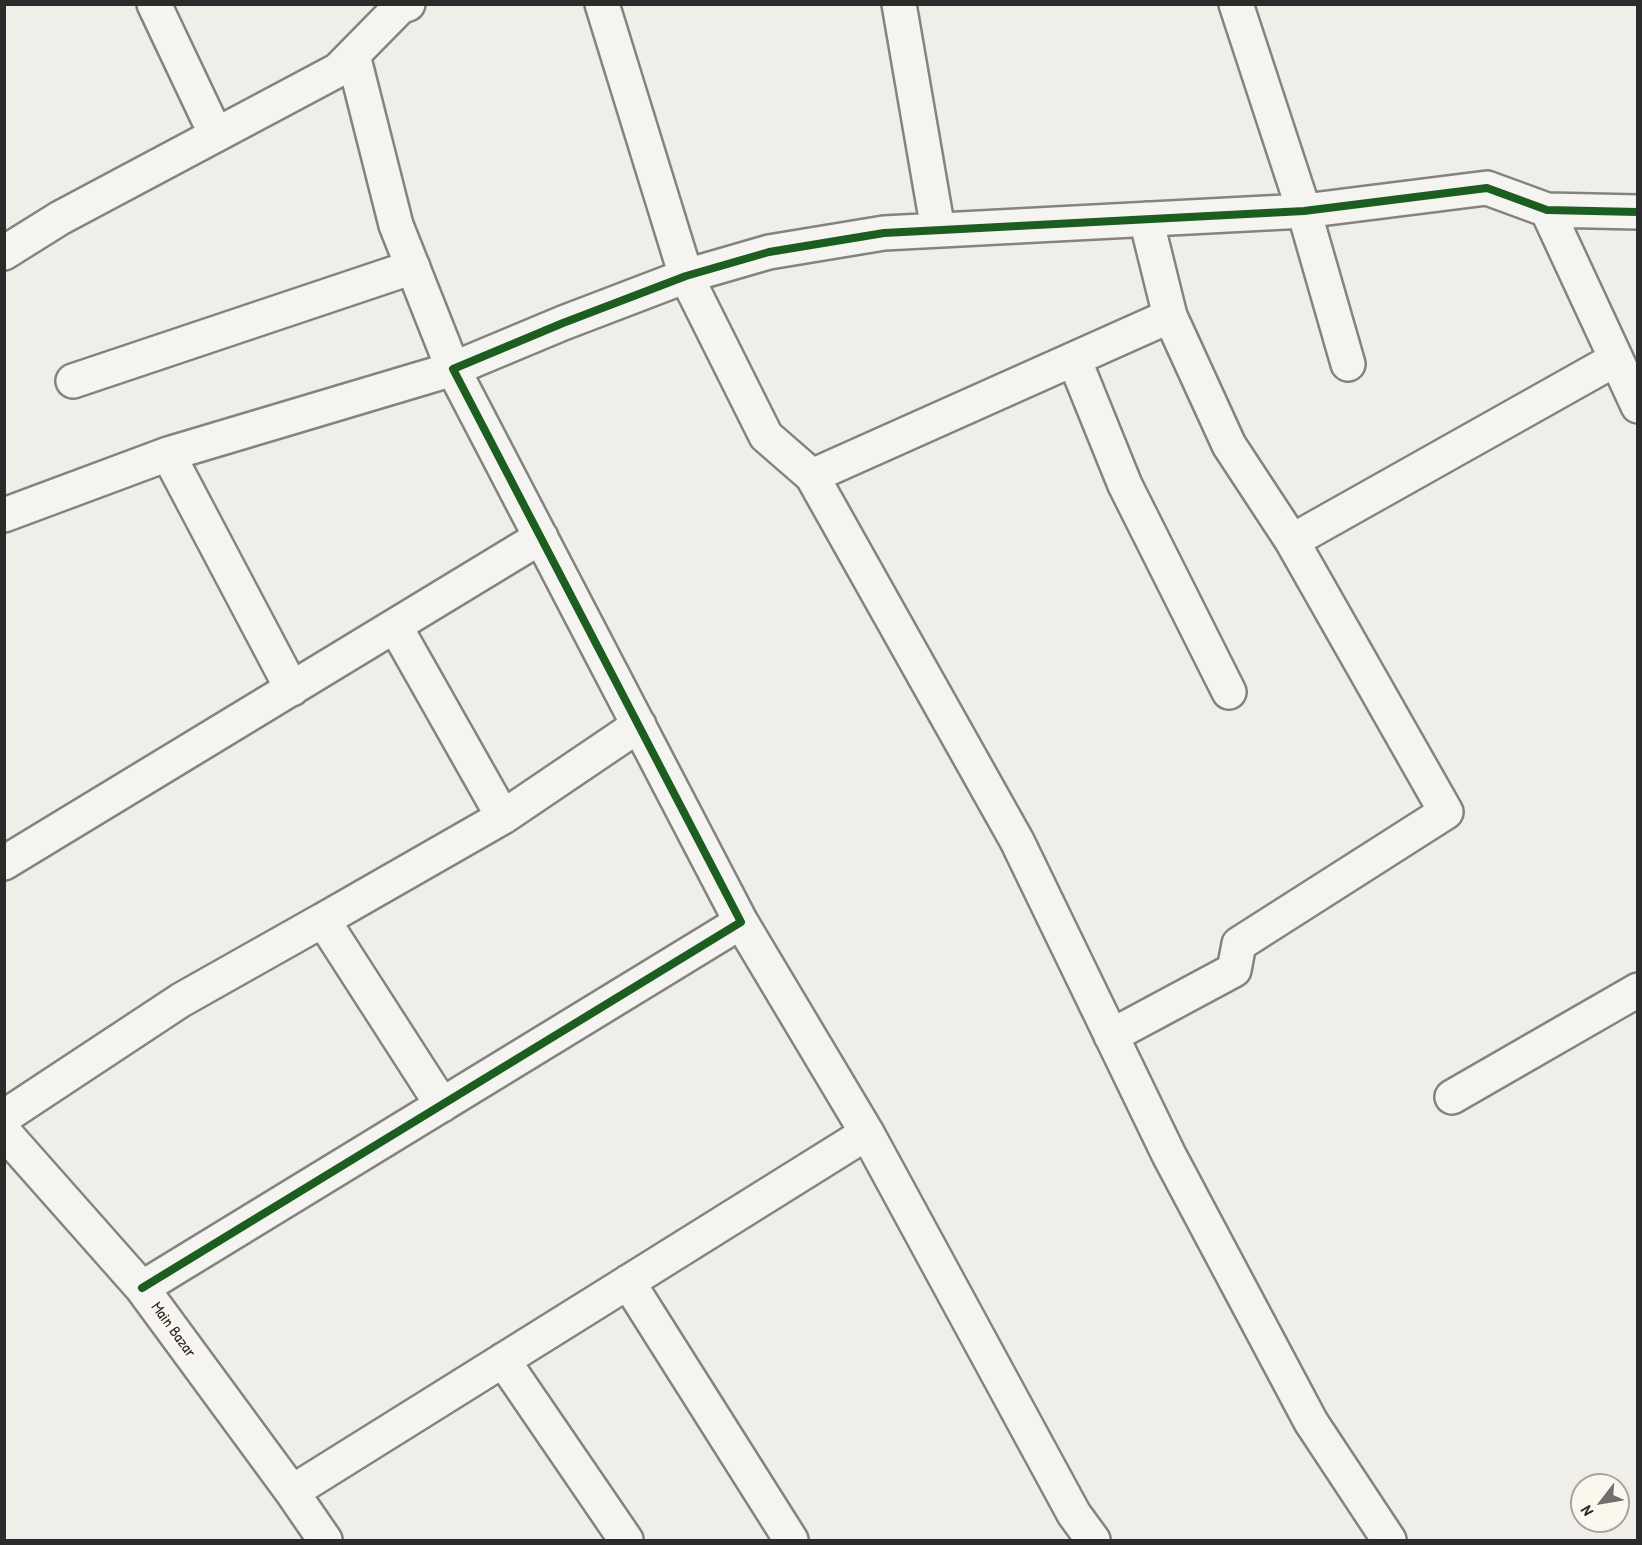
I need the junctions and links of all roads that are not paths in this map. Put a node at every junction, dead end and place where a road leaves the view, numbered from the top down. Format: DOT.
graph roads {
  1 [pos="154,4"];
  2 [pos="602,4"];
  3 [pos="899,4"];
  4 [pos="1236,4"];
  5 [pos="403,6"];
  6 [pos="353,55"];
  7 [pos="216,135"];
  8 [pos="1547,210"];
  9 [pos="1304,211"];
  10 [pos="1638,212"];
  11 [pos="1146,219"];
  12 [pos="938,230"];
  13 [pos="4,253"];
  14 [pos="413,267"];
  15 [pos="686,276"];
  16 [pos="1170,316"];
  17 [pos="1074,359"];
  18 [pos="1616,359"];
  19 [pos="1348,364"];
  20 [pos="453,369"];
  21 [pos="74,381"];
  22 [pos="1638,406"];
  23 [pos="168,454"];
  24 [pos="812,476"];
  25 [pos="4,515"];
  26 [pos="541,537"];
  27 [pos="1292,541"];
  28 [pos="395,626"];
  29 [pos="292,689"];
  30 [pos="1229,692"];
  31 [pos="639,725"];
  32 [pos="503,817"];
  33 [pos="4,863"];
  34 [pos="323,920"];
  35 [pos="741,922"];
  36 [pos="1638,990"];
  37 [pos="1112,1036"];
  38 [pos="1452,1097"];
  39 [pos="442,1105"];
  40 [pos="4,1117"];
  41 [pos="4,1132"];
  42 [pos="867,1133"];
  43 [pos="628,1282"];
  44 [pos="142,1288"];
  45 [pos="503,1360"];
  46 [pos="292,1492"];
  47 [pos="325,1540"];
  48 [pos="626,1540"];
  49 [pos="791,1540"];
  50 [pos="1093,1540"];
  51 [pos="1389,1540"];
  1 -- 7 [label="street"];
  2 -- 15 [label="street"];
  3 -- 12 [label="street"];
  4 -- 9 [label="street"];
  5 -- 6 [label="street"];
  6 -- 7 [label="street"];
  6 -- 14 [label="street"];
  7 -- 13 [label="street"];
  8 -- 9 [label="street"];
  8 -- 10 [label="street"];
  8 -- 18 [label="street"];
  9 -- 11 [label="street"];
  9 -- 19 [label="street"];
  11 -- 12 [label="street"];
  11 -- 16 [label="street"];
  12 -- 15 [label="street"];
  14 -- 20 [label="street"];
  14 -- 21 [label="street"];
  15 -- 20 [label="street"];
  15 -- 24 [label="street"];
  16 -- 17 [label="street"];
  16 -- 27 [label="street"];
  17 -- 24 [label="street"];
  17 -- 30 [label="street"];
  18 -- 22 [label="street"];
  18 -- 27 [label="street"];
  20 -- 23 [label="street"];
  20 -- 26 [label="street"];
  23 -- 25 [label="street"];
  23 -- 29 [label="street"];
  24 -- 37 [label="street"];
  26 -- 28 [label="street"];
  26 -- 31 [label="street"];
  27 -- 37 [label="street"];
  28 -- 29 [label="street"];
  28 -- 32 [label="street"];
  29 -- 33 [label="street"];
  31 -- 32 [label="street"];
  31 -- 35 [label="street"];
  32 -- 34 [label="street"];
  34 -- 39 [label="street"];
  34 -- 40 [label="street"];
  35 -- 39 [label="street"];
  35 -- 42 [label="street"];
  36 -- 38 [label="street"];
  37 -- 51 [label="street"];
  39 -- 44 [label="street"];
  41 -- 44 [label="street, Main Bazar"];
  42 -- 43 [label="street"];
  42 -- 50 [label="street"];
  43 -- 45 [label="street"];
  43 -- 49 [label="street"];
  44 -- 46 [label="street, Main Bazar"];
  45 -- 46 [label="street"];
  45 -- 48 [label="street"];
  46 -- 47 [label="street, Main Bazar"];
}
